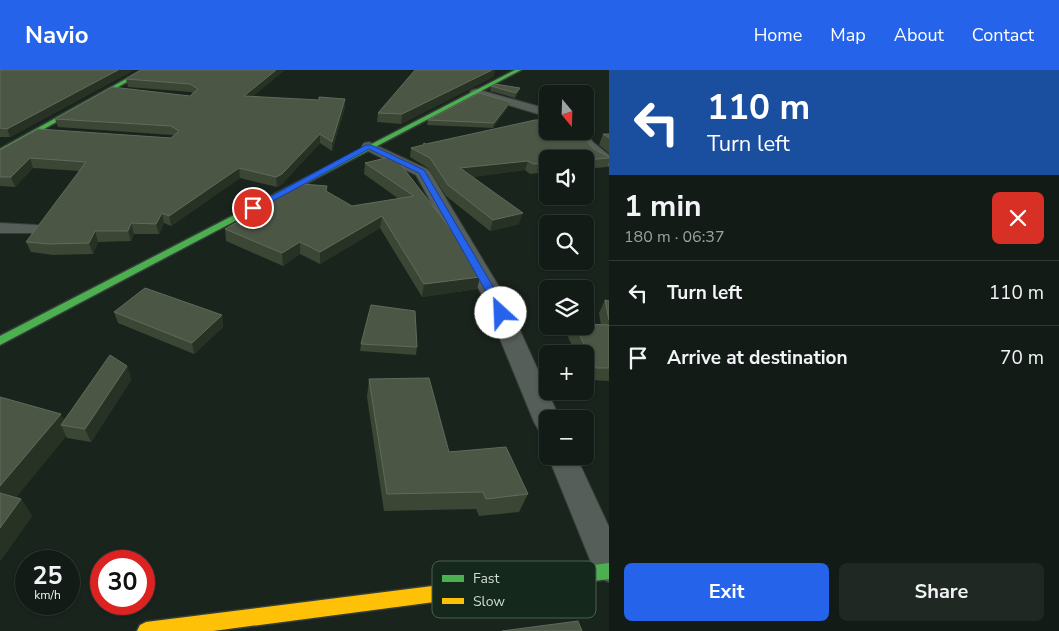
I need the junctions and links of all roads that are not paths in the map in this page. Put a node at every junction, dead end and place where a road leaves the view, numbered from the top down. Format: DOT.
graph roads {
  1 [pos="146,70"];
  2 [pos="519,70"];
  3 [pos="111,90"];
  4 [pos="128,92"];
  5 [pos="476,92"];
  6 [pos="539,110"];
  7 [pos="38,132"];
  8 [pos="57,133"];
  9 [pos="584,140"];
  10 [pos="369,146"];
  11 [pos="0,152"];
  12 [pos="609,162"];
  13 [pos="0,228"];
  14 [pos="31,229"];
  15 [pos="0,341"];
  16 [pos="543,410"];
  17 [pos="566,465"];
  18 [pos="609,566"];
  19 [pos="609,571"];
  20 [pos="596,573"];
  21 [pos="432,594"];
  22 [pos="146,631"];
  1 -- 3 [label="street"];
  2 -- 5 [label="street"];
  3 -- 4 [label="street"];
  3 -- 7 [label="street"];
  5 -- 6 [label="street"];
  5 -- 10 [label="street"];
  7 -- 8 [label="street"];
  7 -- 11 [label="street"];
  9 -- 12 [label="street"];
  10 -- 15 [label="street"];
  10 -- 16 [label="street"];
  13 -- 14 [label="street"];
  17 -- 18 [label="street"];
  19 -- 20 [label="street"];
  21 -- 22 [label="street"];
}
